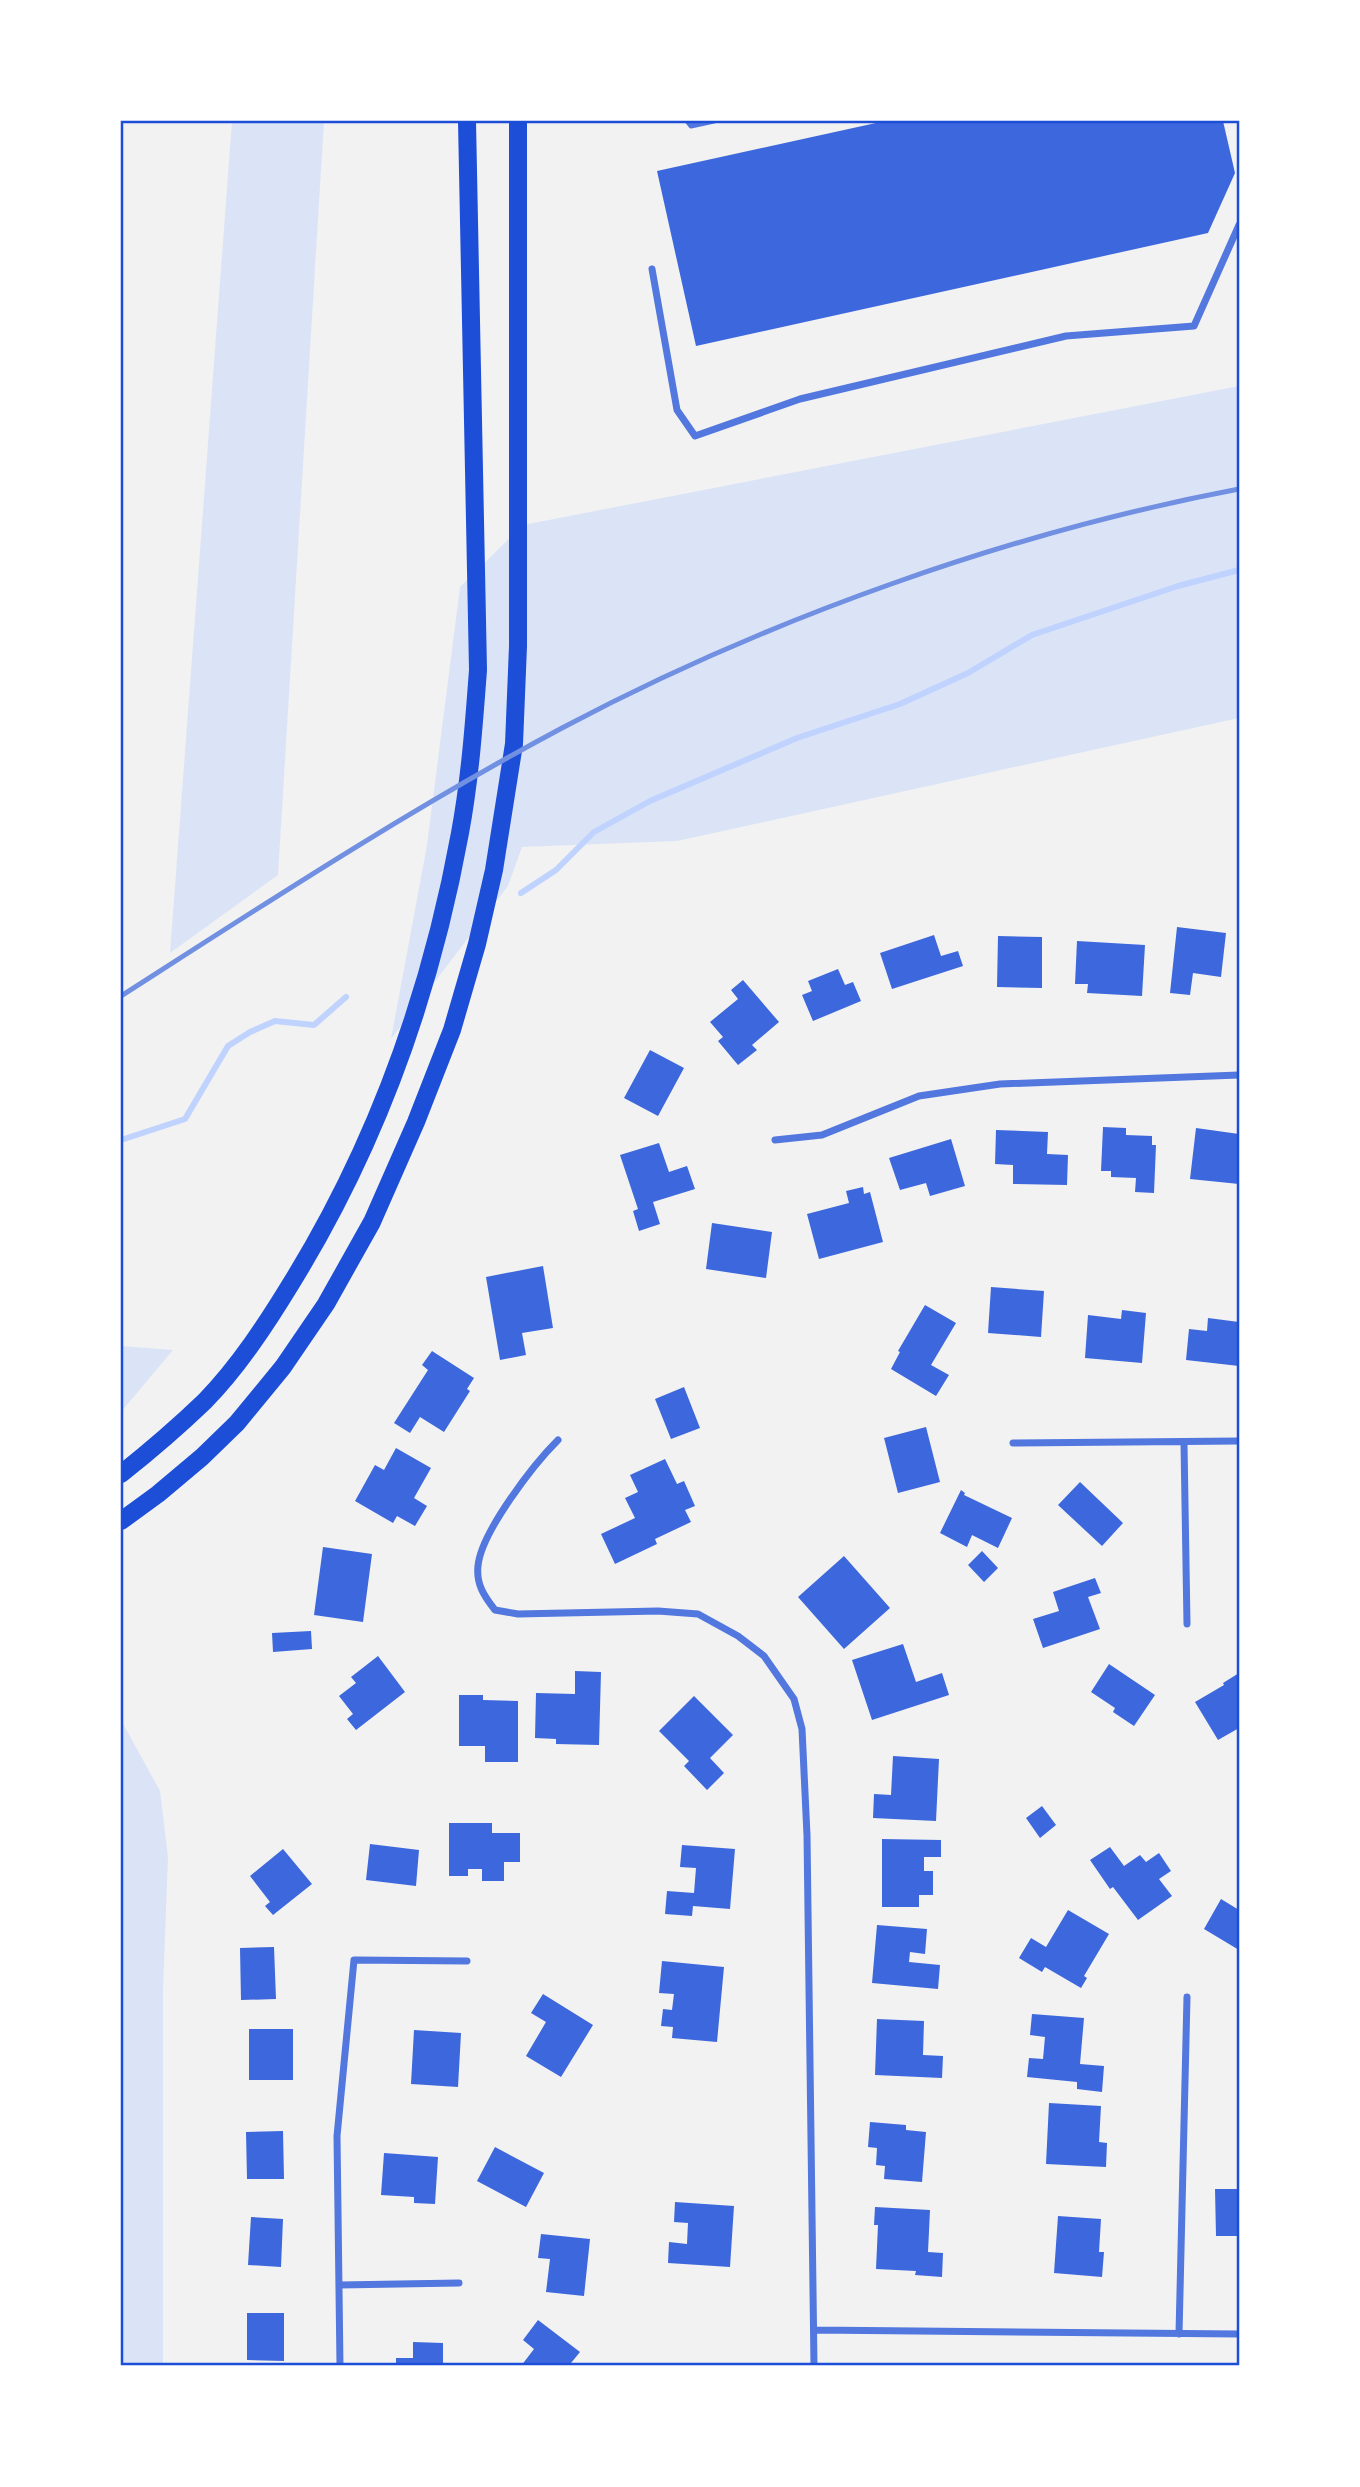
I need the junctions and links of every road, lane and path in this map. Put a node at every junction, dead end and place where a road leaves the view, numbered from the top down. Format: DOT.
graph roads {
  1 [pos="467,121"];
  2 [pos="519,121"];
  3 [pos="687,121"];
  4 [pos="714,121"];
  5 [pos="1239,225"];
  6 [pos="652,269"];
  7 [pos="1239,1075"];
  8 [pos="775,1140"];
  9 [pos="558,1440"];
  10 [pos="1239,1441"];
  11 [pos="1013,1443"];
  12 [pos="1184,1443"];
  13 [pos="121,1474"];
  14 [pos="121,1521"];
  15 [pos="1187,1624"];
  16 [pos="467,1962"];
  17 [pos="1186,1997"];
  18 [pos="459,2283"];
  19 [pos="339,2285"];
  20 [pos="814,2330"];
  21 [pos="1179,2334"];
  22 [pos="1239,2334"];
  23 [pos="340,2366"];
  24 [pos="814,2366"];
  1 -- 13 [label="main road"];
  2 -- 14 [label="main road"];
  3 -- 4 [label="lane"];
  5 -- 6 [label="street"];
  7 -- 8 [label="street"];
  9 -- 20 [label="street"];
  10 -- 12 [label="street"];
  11 -- 12 [label="street"];
  12 -- 15 [label="street"];
  16 -- 19 [label="street"];
  17 -- 21 [label="street"];
  18 -- 19 [label="street"];
  19 -- 23 [label="street"];
  20 -- 21 [label="street"];
  20 -- 24 [label="street"];
  21 -- 22 [label="street"];
}
